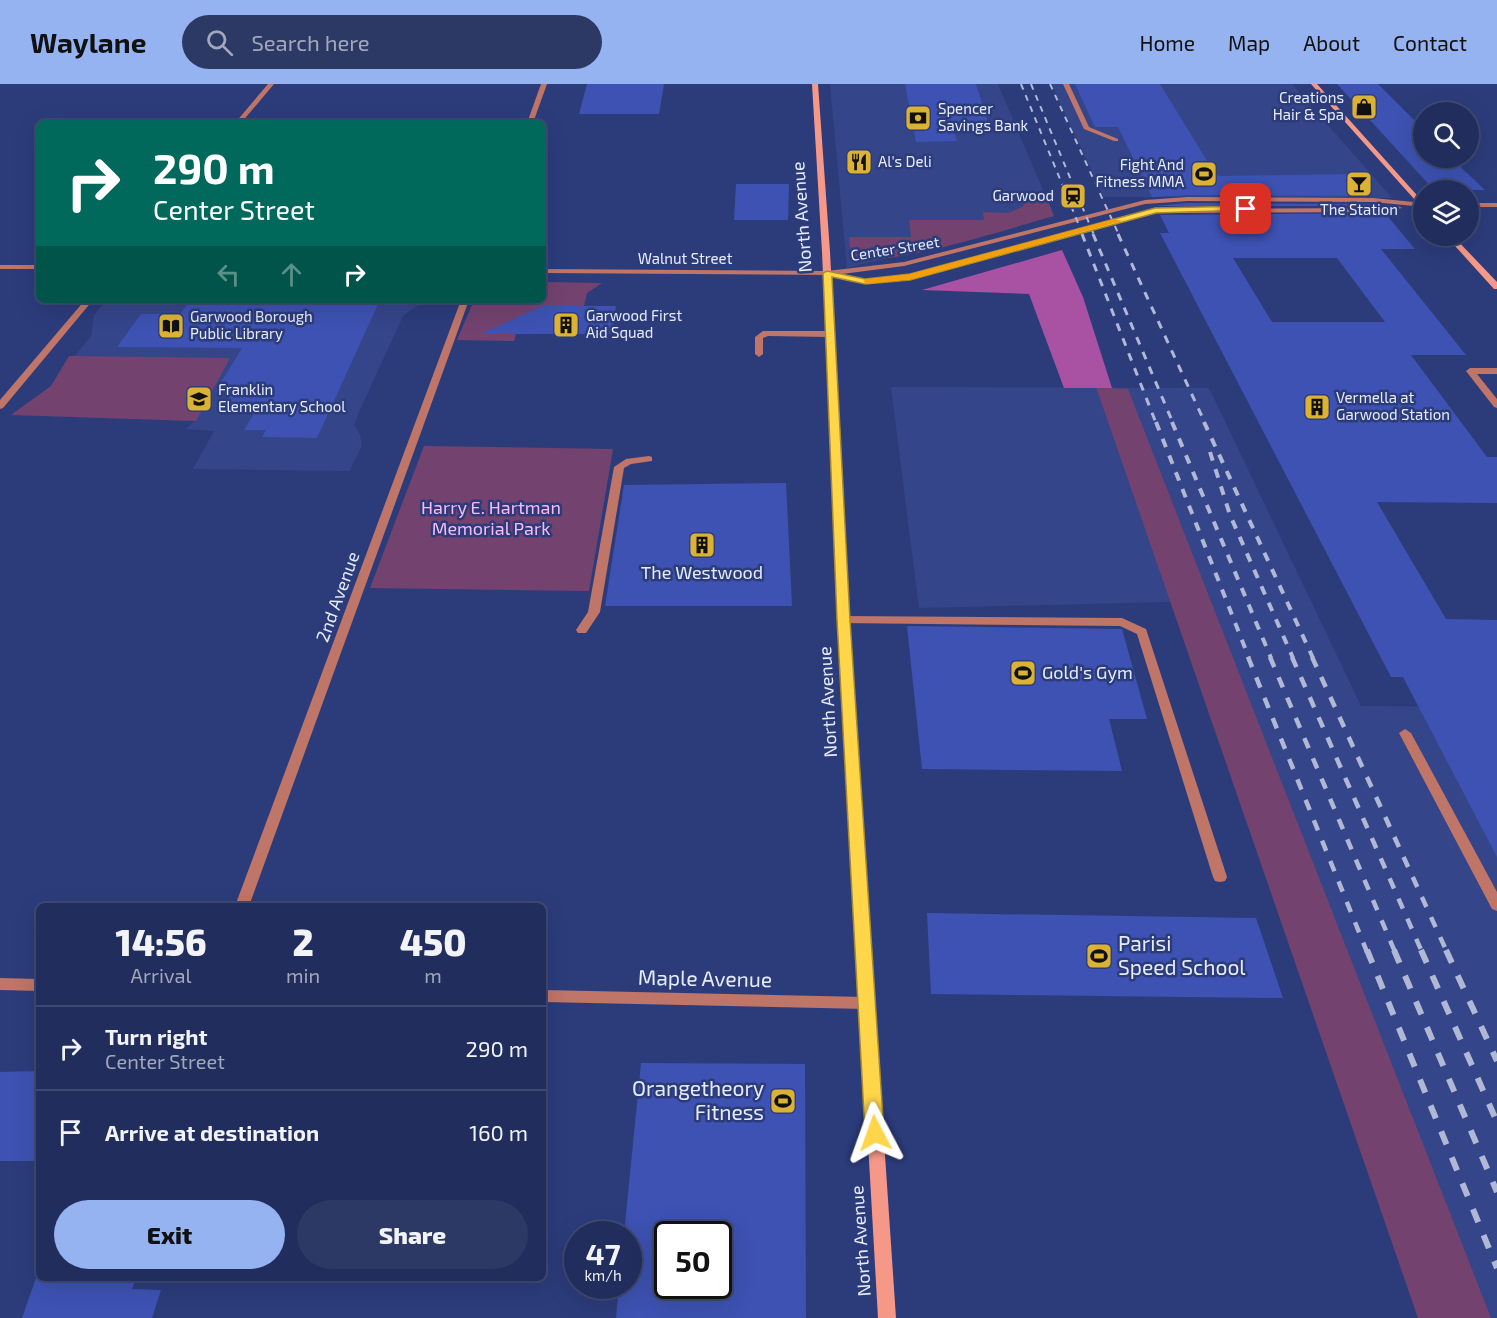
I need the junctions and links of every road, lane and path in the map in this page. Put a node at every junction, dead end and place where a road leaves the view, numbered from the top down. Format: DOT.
graph roads {
  1 [pos="271,84"];
  2 [pos="544,84"];
  3 [pos="815,84"];
  4 [pos="1066,84"];
  5 [pos="1314,84"];
  6 [pos="241,120"];
  7 [pos="531,120"];
  8 [pos="1116,140"];
  9 [pos="1413,195"];
  10 [pos="1413,205"];
  11 [pos="1479,205"];
  12 [pos="1497,205"];
  13 [pos="1413,207"];
  14 [pos="1458,246"];
  15 [pos="0,267"];
  16 [pos="36,267"];
  17 [pos="546,271"];
  18 [pos="827,273"];
  19 [pos="1497,287"];
  20 [pos="86,303"];
  21 [pos="464,303"];
  22 [pos="829,334"];
  23 [pos="759,354"];
  24 [pos="1497,371"];
  25 [pos="1497,405"];
  26 [pos="0,406"];
  27 [pos="649,459"];
  28 [pos="844,620"];
  29 [pos="582,630"];
  30 [pos="1405,733"];
  31 [pos="1220,878"];
  32 [pos="243,903"];
  33 [pos="1497,905"];
  34 [pos="0,984"];
  35 [pos="36,985"];
  36 [pos="546,996"];
  37 [pos="866,1003"];
  38 [pos="886,1318"];
  1 -- 6 [label="street"];
  2 -- 7 [label="street"];
  3 -- 18 [label="main road, North Avenue"];
  4 -- 8 [label="street"];
  5 -- 9 [label="main road"];
  10 -- 18 [label="street, Center Street"];
  11 -- 12 [label="street"];
  13 -- 18 [label="street, Center Street"];
  14 -- 19 [label="main road"];
  15 -- 16 [label="street"];
  17 -- 18 [label="street, Walnut Street"];
  18 -- 22 [label="main road, North Avenue"];
  20 -- 26 [label="street"];
  21 -- 32 [label="street, 2nd Avenue"];
  22 -- 23 [label="street"];
  22 -- 28 [label="main road, North Avenue"];
  24 -- 25 [label="street"];
  27 -- 29 [label="street"];
  28 -- 31 [label="street"];
  28 -- 37 [label="main road, North Avenue"];
  30 -- 33 [label="street"];
  34 -- 35 [label="street"];
  36 -- 37 [label="street, Maple Avenue"];
  37 -- 38 [label="main road, North Avenue"];
}
